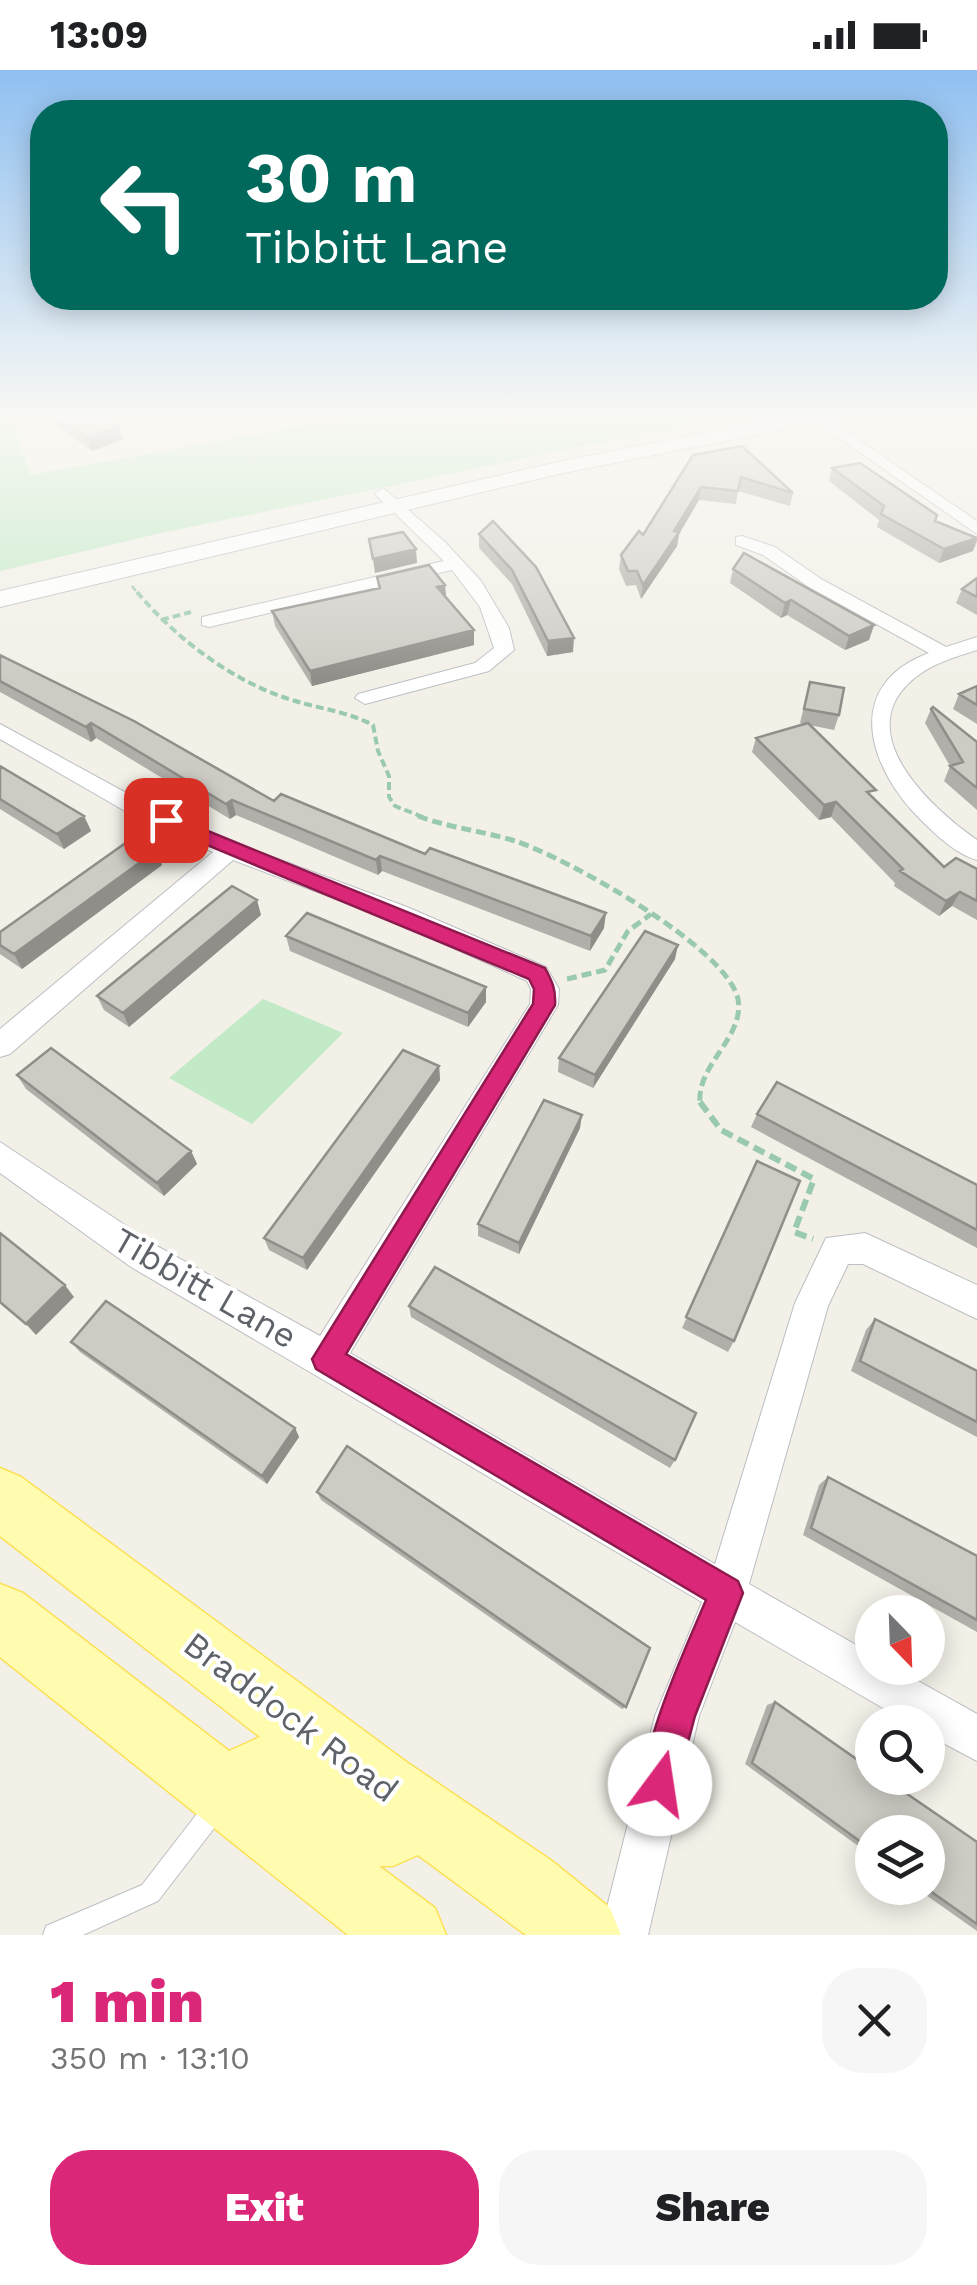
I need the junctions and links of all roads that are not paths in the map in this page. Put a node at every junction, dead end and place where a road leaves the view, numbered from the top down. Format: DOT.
graph roads {
  1 [pos="362,506"];
  2 [pos="367,506"];
  3 [pos="396,506"];
  4 [pos="943,506"];
  5 [pos="977,530"];
  6 [pos="742,541"];
  7 [pos="456,564"];
  8 [pos="0,585"];
  9 [pos="0,599"];
  10 [pos="208,621"];
  11 [pos="977,642"];
  12 [pos="941,652"];
  13 [pos="365,698"];
  14 [pos="0,730"];
  15 [pos="230,850"];
  16 [pos="977,852"];
  17 [pos="0,1046"];
  18 [pos="0,1156"];
  19 [pos="977,1302"];
  20 [pos="326,1359"];
  21 [pos="0,1498"];
  22 [pos="726,1593"];
  23 [pos="0,1616"];
  24 [pos="977,1739"];
  25 [pos="226,1793"];
  26 [pos="421,1812"];
  27 [pos="55,1935"];
  28 [pos="408,1935"];
  29 [pos="583,1935"];
  30 [pos="624,1935"];
  1 -- 8 [label="main road"];
  2 -- 9 [label="main road"];
  3 -- 7 [label="street"];
  4 -- 5 [label="street"];
  6 -- 12 [label="street"];
  7 -- 10 [label="street"];
  7 -- 13 [label="street"];
  11 -- 12 [label="street"];
  12 -- 16 [label="street"];
  14 -- 15 [label="street"];
  15 -- 17 [label="street"];
  15 -- 20 [label="street"];
  18 -- 20 [label="street, Tibbitt Lane"];
  19 -- 22 [label="street"];
  20 -- 22 [label="street, Tibbitt Lane"];
  21 -- 26 [label="main road, Braddock Road"];
  22 -- 24 [label="street, Tibbitt Lane"];
  22 -- 30 [label="street"];
  23 -- 25 [label="main road"];
  25 -- 26 [label="main road"];
  25 -- 27 [label="lane"];
  25 -- 28 [label="main road"];
  26 -- 29 [label="main road, Braddock Road"];
}
